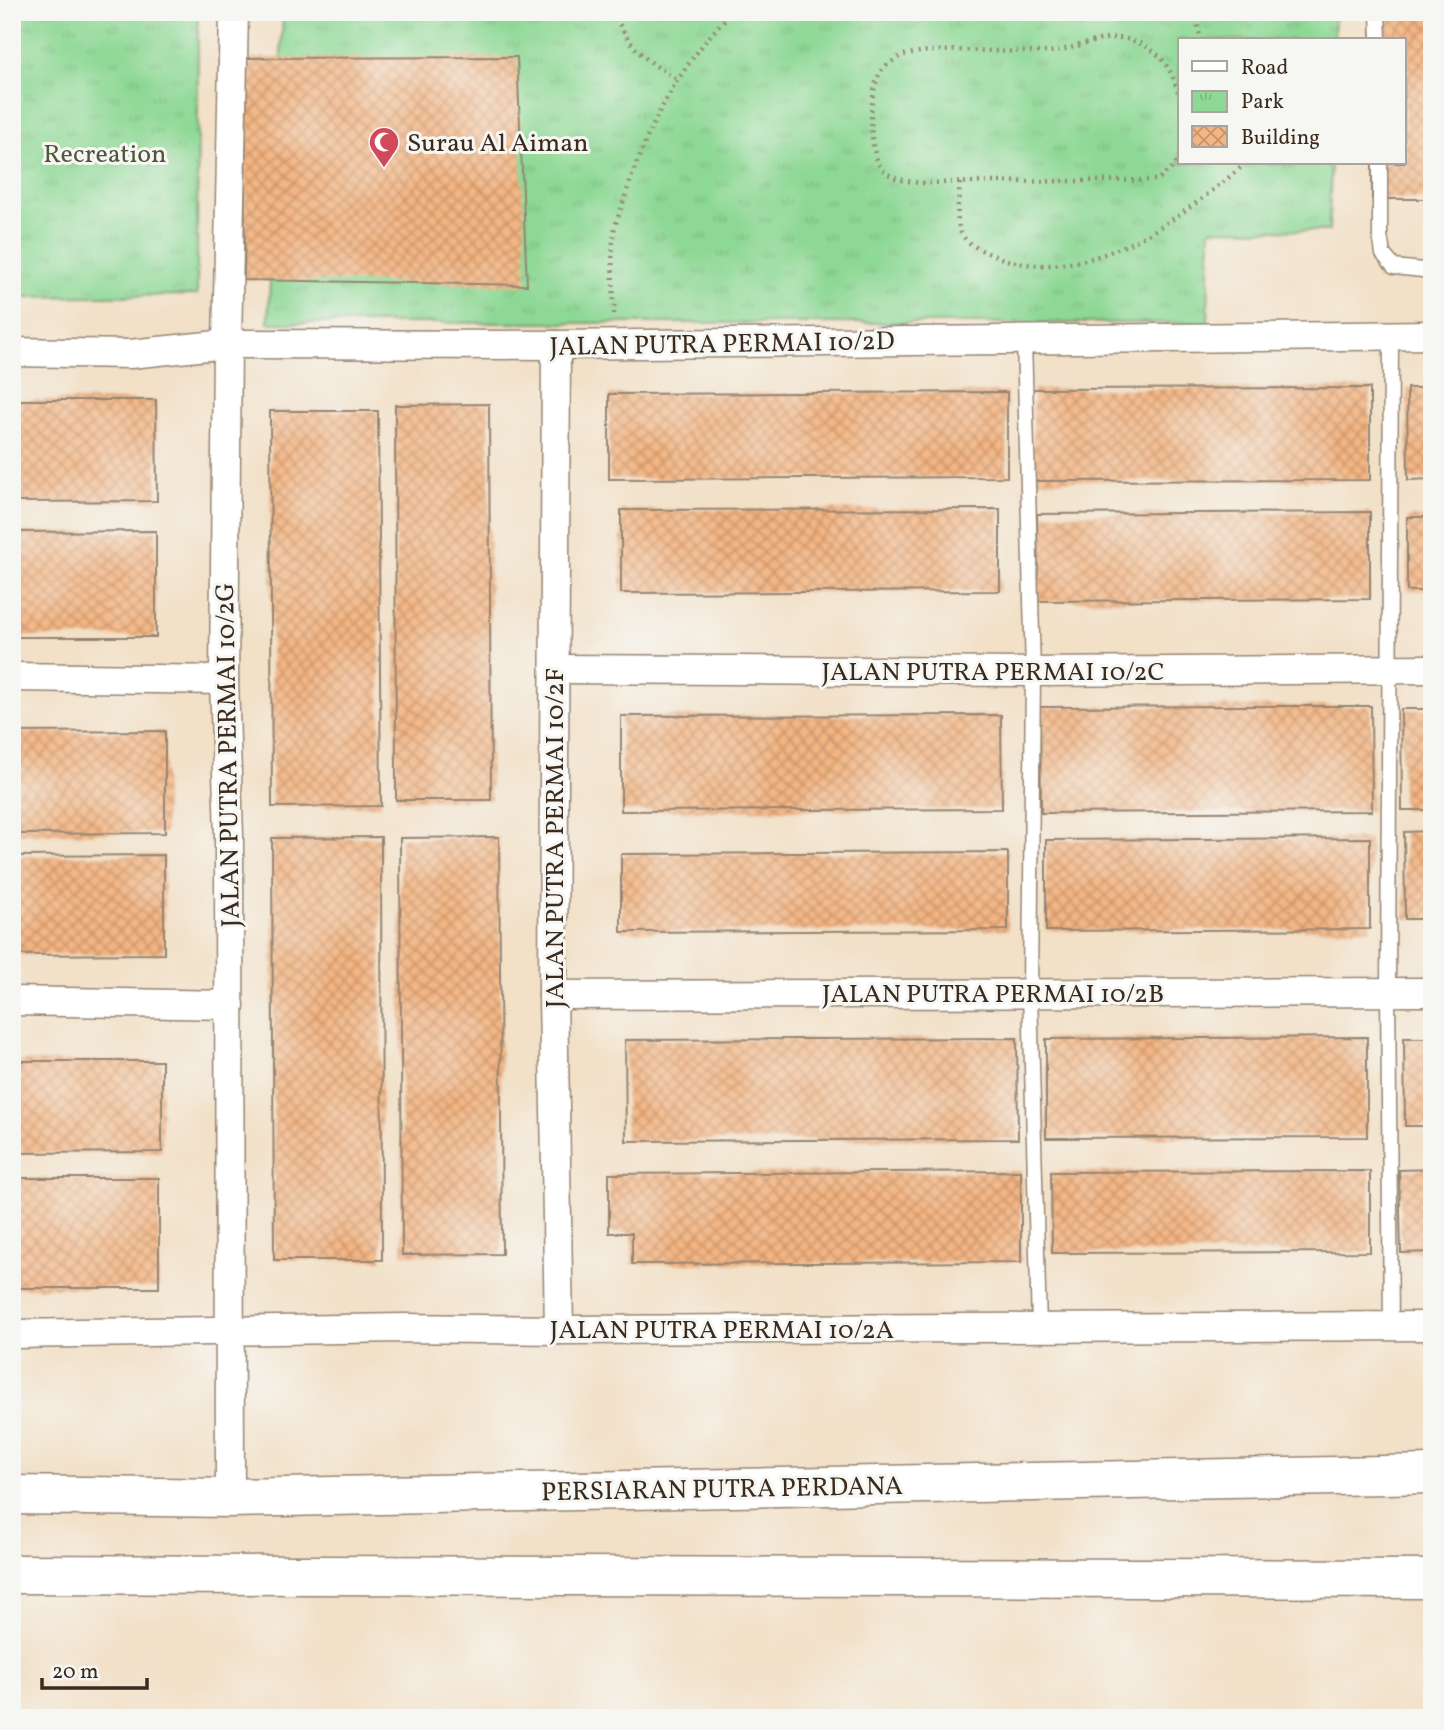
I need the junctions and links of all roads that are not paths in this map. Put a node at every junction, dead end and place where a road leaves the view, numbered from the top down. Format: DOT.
graph roads {
  1 [pos="234,12"];
  2 [pos="1378,12"];
  3 [pos="1379,38"];
  4 [pos="1380,164"];
  5 [pos="1432,271"];
  6 [pos="1391,335"];
  7 [pos="1432,335"];
  8 [pos="1024,340"];
  9 [pos="227,344"];
  10 [pos="556,345"];
  11 [pos="12,352"];
  12 [pos="1390,669"];
  13 [pos="1432,669"];
  14 [pos="555,670"];
  15 [pos="1033,672"];
  16 [pos="12,677"];
  17 [pos="224,680"];
  18 [pos="1388,991"];
  19 [pos="1030,992"];
  20 [pos="1432,992"];
  21 [pos="553,995"];
  22 [pos="12,1001"];
  23 [pos="230,1005"];
  24 [pos="1391,1325"];
  25 [pos="1432,1326"];
  26 [pos="1039,1328"];
  27 [pos="230,1330"];
  28 [pos="559,1330"];
  29 [pos="12,1334"];
  30 [pos="1432,1474"];
  31 [pos="12,1495"];
  32 [pos="230,1498"];
  33 [pos="12,1574"];
  34 [pos="1432,1579"];
  1 -- 9 [label="street, JALAN PUTRA PERMAI 10/2G"];
  2 -- 3 [label="lane"];
  4 -- 5 [label="lane"];
  6 -- 7 [label="street, JALAN PUTRA PERMAI 10/2D"];
  6 -- 8 [label="street, JALAN PUTRA PERMAI 10/2D"];
  6 -- 12 [label="lane"];
  8 -- 10 [label="street, JALAN PUTRA PERMAI 10/2D"];
  8 -- 15 [label="lane"];
  9 -- 10 [label="street, JALAN PUTRA PERMAI 10/2D"];
  9 -- 11 [label="street, JALAN PUTRA PERMAI 10/2D"];
  9 -- 17 [label="street, JALAN PUTRA PERMAI 10/2G"];
  10 -- 14 [label="street, JALAN PUTRA PERMAI 10/2F"];
  12 -- 13 [label="street, JALAN PUTRA PERMAI 10/2C"];
  12 -- 15 [label="street, JALAN PUTRA PERMAI 10/2C"];
  12 -- 18 [label="lane"];
  14 -- 15 [label="street, JALAN PUTRA PERMAI 10/2C"];
  14 -- 21 [label="street, JALAN PUTRA PERMAI 10/2F"];
  15 -- 19 [label="lane"];
  16 -- 17 [label="street"];
  17 -- 23 [label="street, JALAN PUTRA PERMAI 10/2G"];
  18 -- 19 [label="street, JALAN PUTRA PERMAI 10/2B"];
  18 -- 20 [label="street, JALAN PUTRA PERMAI 10/2B"];
  18 -- 24 [label="lane"];
  19 -- 21 [label="street, JALAN PUTRA PERMAI 10/2B"];
  19 -- 26 [label="lane"];
  21 -- 28 [label="street, JALAN PUTRA PERMAI 10/2F"];
  22 -- 23 [label="street"];
  23 -- 27 [label="street, JALAN PUTRA PERMAI 10/2G"];
  24 -- 25 [label="street, JALAN PUTRA PERMAI 10/2A"];
  24 -- 26 [label="street, JALAN PUTRA PERMAI 10/2A"];
  26 -- 28 [label="street, JALAN PUTRA PERMAI 10/2A"];
  27 -- 28 [label="street, JALAN PUTRA PERMAI 10/2A"];
  27 -- 29 [label="street, JALAN PUTRA PERMAI 10/2A"];
  27 -- 32 [label="street, JALAN PUTRA PERMAI 10/2G"];
  30 -- 32 [label="main road, PERSIARAN PUTRA PERDANA"];
  31 -- 32 [label="main road, PERSIARAN PUTRA PERDANA"];
  33 -- 34 [label="main road"];
}
